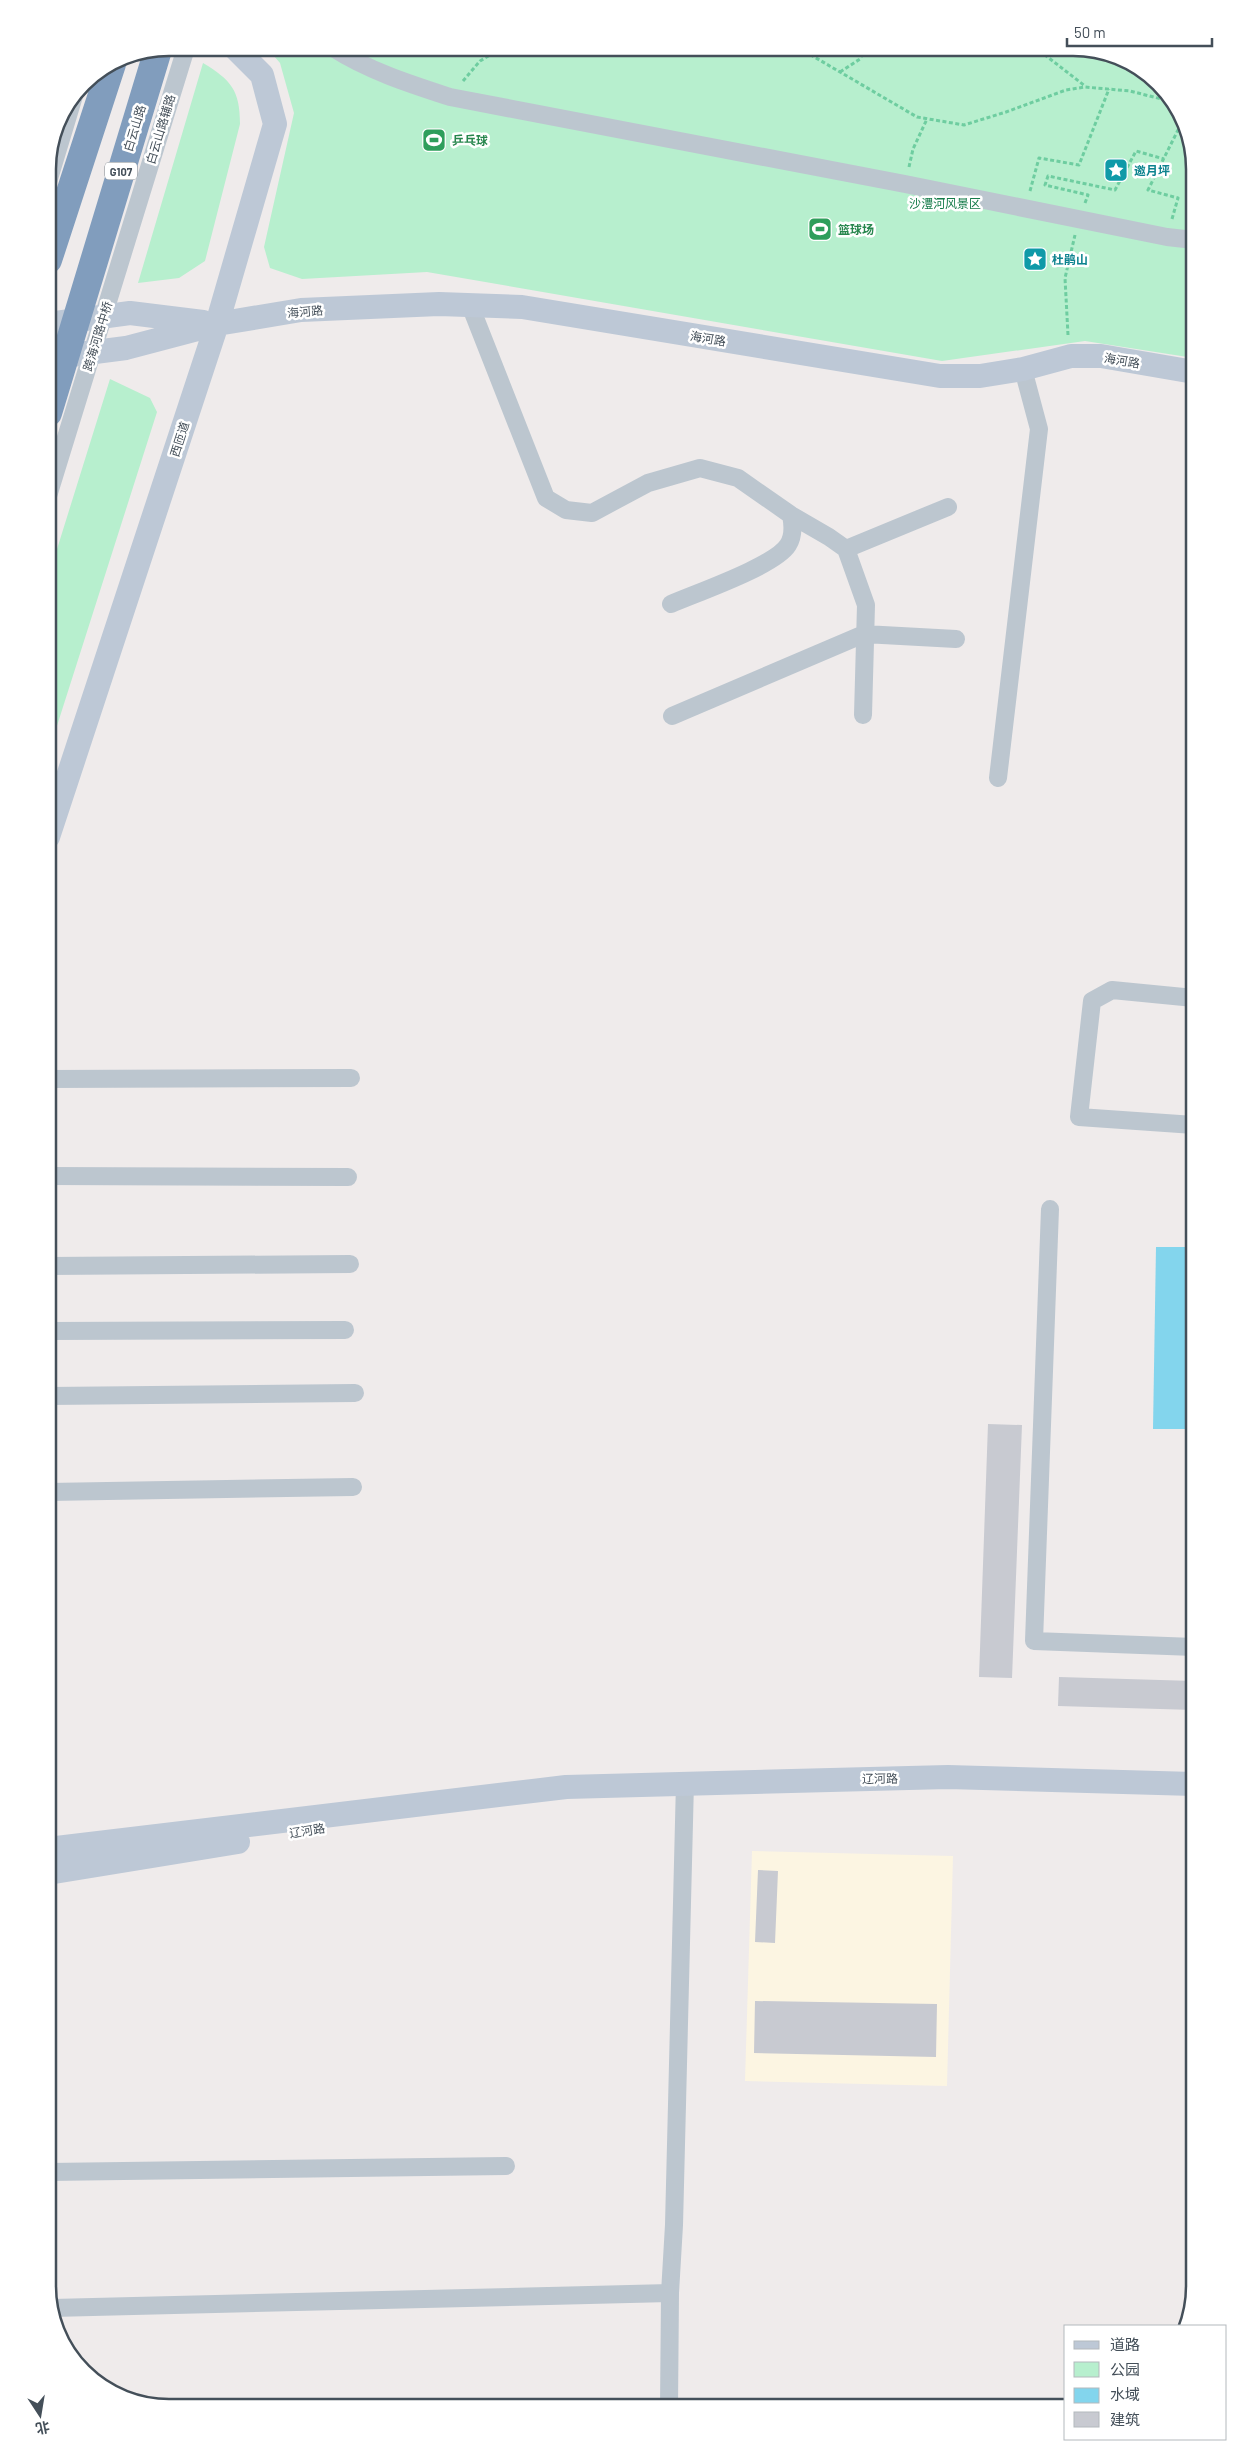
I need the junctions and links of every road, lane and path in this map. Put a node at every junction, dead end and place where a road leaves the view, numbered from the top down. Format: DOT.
graph roads {
  1 [pos="170,56"];
  2 [pos="242,56"];
  3 [pos="345,56"];
  4 [pos="487,56"];
  5 [pos="813,56"];
  6 [pos="862,56"];
  7 [pos="1046,56"];
  8 [pos="840,72"];
  9 [pos="109,74"];
  10 [pos="1086,87"];
  11 [pos="1109,89"];
  12 [pos="450,97"];
  13 [pos="1161,99"];
  14 [pos="928,119"];
  15 [pos="65,127"];
  16 [pos="1178,129"];
  17 [pos="58,150"];
  18 [pos="1164,160"];
  19 [pos="905,184"];
  20 [pos="1025,209"];
  21 [pos="1079,220"];
  22 [pos="56,236"];
  23 [pos="1167,237"];
  24 [pos="1186,239"];
  25 [pos="99,288"];
  26 [pos="470,305"];
  27 [pos="56,323"];
  28 [pos="218,324"];
  29 [pos="1071,356"];
  30 [pos="56,357"];
  31 [pos="1023,369"];
  32 [pos="1186,371"];
  33 [pos="56,390"];
  34 [pos="56,470"];
  35 [pos="948,508"];
  36 [pos="791,515"];
  37 [pos="846,549"];
  38 [pos="671,604"];
  39 [pos="864,634"];
  40 [pos="956,639"];
  41 [pos="863,715"];
  42 [pos="672,716"];
  43 [pos="998,778"];
  44 [pos="56,813"];
  45 [pos="1186,997"];
  46 [pos="56,1078"];
  47 [pos="351,1078"];
  48 [pos="1186,1124"];
  49 [pos="56,1176"];
  50 [pos="348,1177"];
  51 [pos="1050,1209"];
  52 [pos="350,1264"];
  53 [pos="56,1266"];
  54 [pos="345,1330"];
  55 [pos="56,1331"];
  56 [pos="355,1392"];
  57 [pos="56,1396"];
  58 [pos="353,1487"];
  59 [pos="56,1492"];
  60 [pos="1186,1647"];
  61 [pos="685,1782"];
  62 [pos="1186,1784"];
  63 [pos="566,1787"];
  64 [pos="56,1848"];
  65 [pos="56,1872"];
  66 [pos="506,2166"];
  67 [pos="56,2172"];
  68 [pos="670,2293"];
  69 [pos="58,2308"];
  70 [pos="669,2399"];
  1 -- 25 [label="highway, 白云山路 / G107"];
  2 -- 28 [label="street, 西匝道"];
  3 -- 12 [label="street"];
  4 -- 12 [label="path"];
  5 -- 8 [label="path"];
  6 -- 8 [label="path"];
  7 -- 10 [label="path"];
  8 -- 14 [label="path"];
  9 -- 22 [label="highway"];
  10 -- 11 [label="path"];
  10 -- 14 [label="path"];
  11 -- 13 [label="path"];
  11 -- 20 [label="path"];
  12 -- 19 [label="street"];
  14 -- 19 [label="path"];
  15 -- 17 [label="street"];
  16 -- 18 [label="path"];
  18 -- 21 [label="path"];
  18 -- 23 [label="path"];
  19 -- 20 [label="street"];
  20 -- 21 [label="street"];
  21 -- 23 [label="street"];
  21 -- 29 [label="path"];
  23 -- 24 [label="street"];
  25 -- 33 [label="highway, 跨海河路中桥 / G107"];
  25 -- 34 [label="street, 跨海河路中桥"];
  26 -- 28 [label="street, 海河路"];
  26 -- 31 [label="street, 海河路"];
  26 -- 36 [label="street"];
  27 -- 28 [label="street, 海河路"];
  28 -- 30 [label="street, 海河路"];
  28 -- 44 [label="street, 西匝道"];
  29 -- 31 [label="street, 海河路"];
  29 -- 32 [label="street, 海河路"];
  31 -- 43 [label="street"];
  35 -- 37 [label="street"];
  36 -- 37 [label="street"];
  36 -- 38 [label="street"];
  37 -- 39 [label="street"];
  39 -- 40 [label="street"];
  39 -- 41 [label="street"];
  39 -- 42 [label="street"];
  45 -- 48 [label="street"];
  46 -- 47 [label="street"];
  49 -- 50 [label="street"];
  51 -- 60 [label="street"];
  52 -- 53 [label="street"];
  54 -- 55 [label="street"];
  56 -- 57 [label="street"];
  58 -- 59 [label="street"];
  61 -- 62 [label="street, 辽河路"];
  61 -- 63 [label="street, 辽河路"];
  61 -- 68 [label="street"];
  63 -- 64 [label="street, 辽河路"];
  63 -- 65 [label="street, 辽河路"];
  66 -- 67 [label="street"];
  68 -- 69 [label="street"];
  68 -- 70 [label="street"];
}
